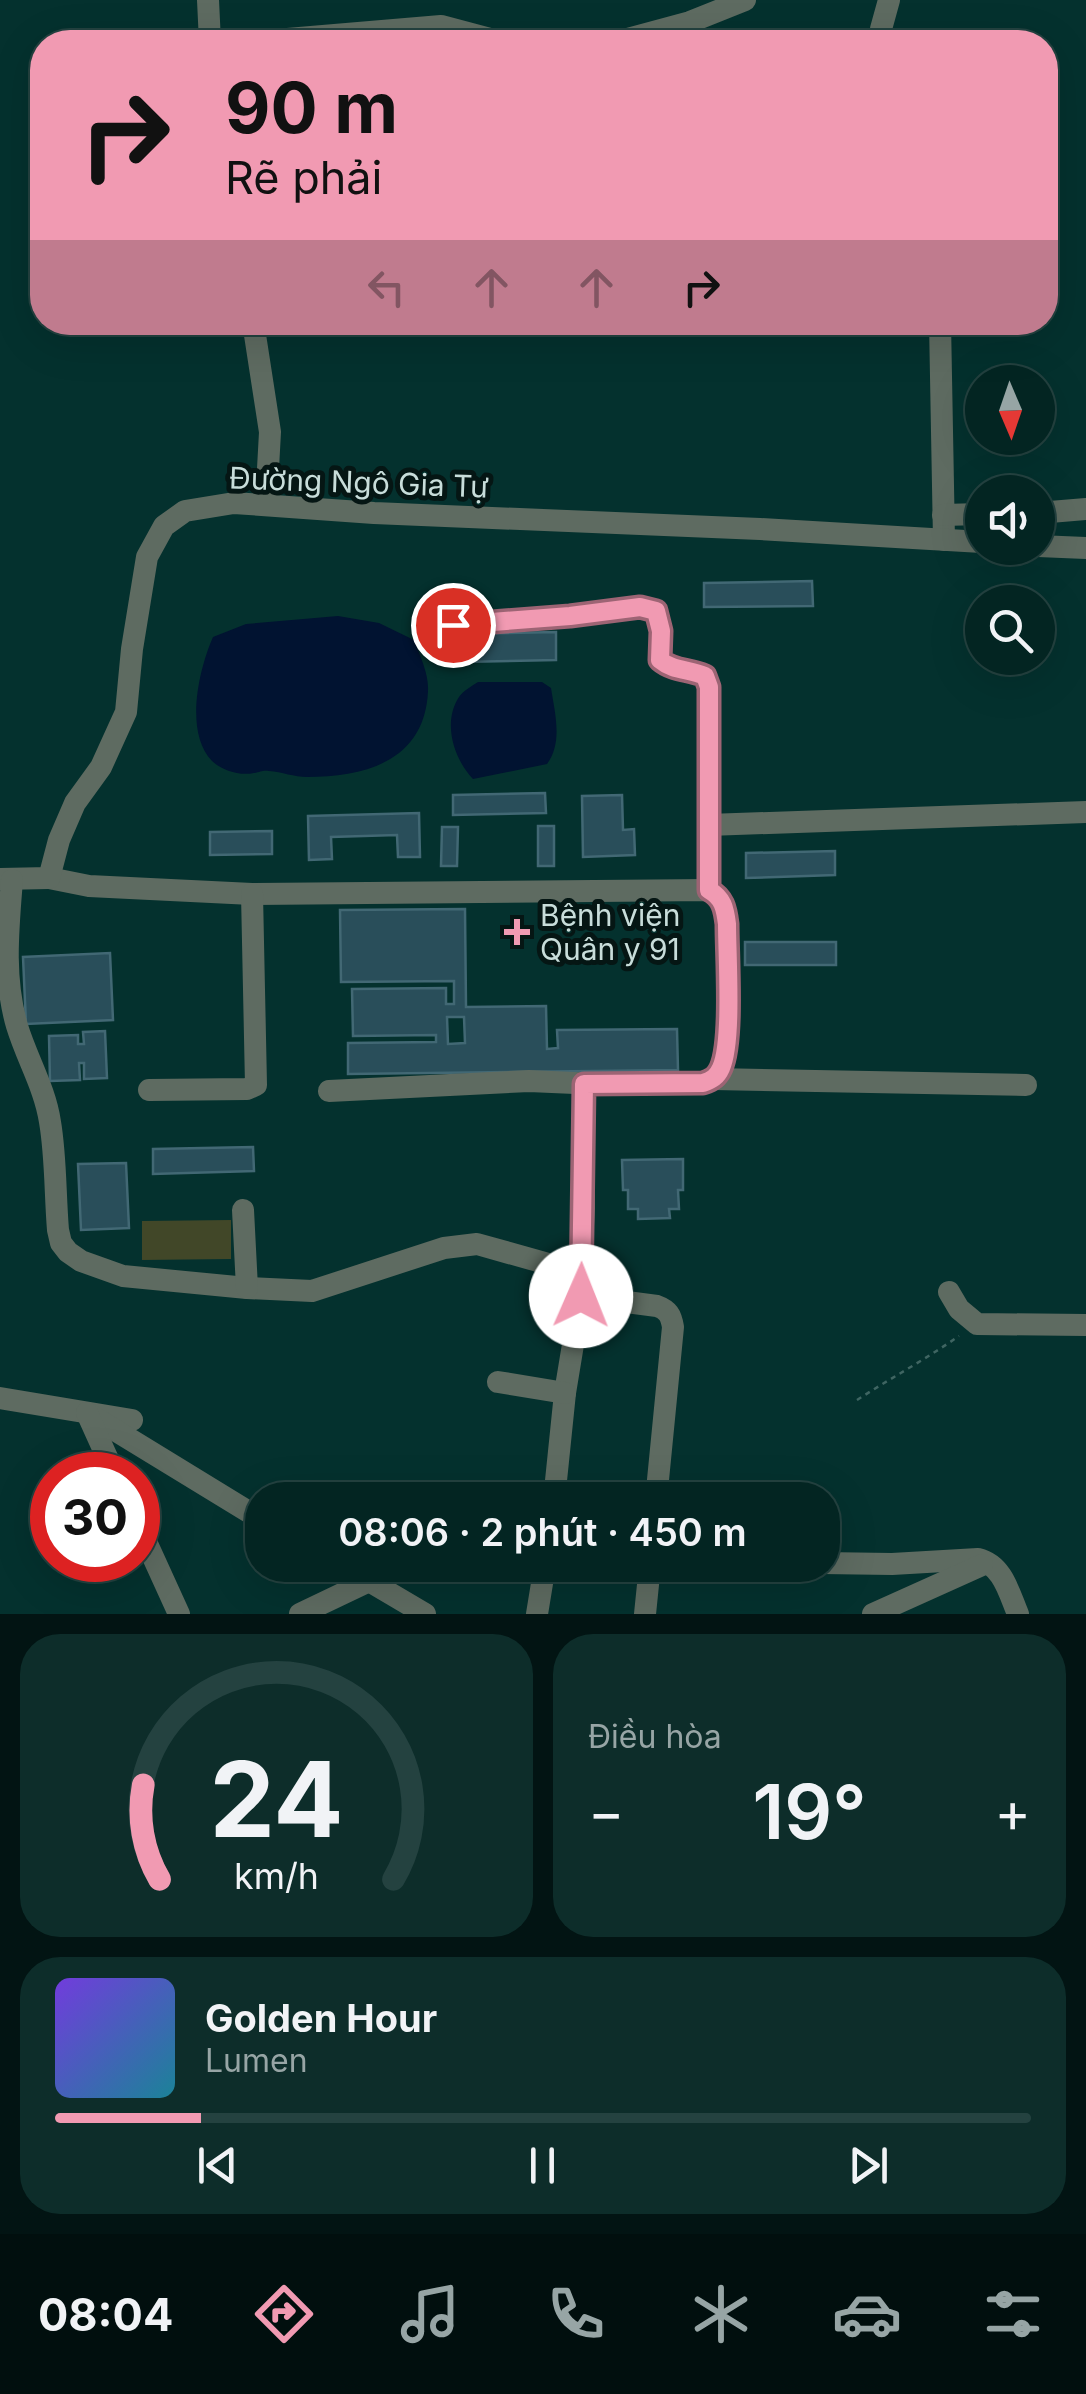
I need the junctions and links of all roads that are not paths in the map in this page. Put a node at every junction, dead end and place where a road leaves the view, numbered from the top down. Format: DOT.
graph roads {
  1 [pos="208,0"];
  2 [pos="745,0"];
  3 [pos="888,0"];
  4 [pos="209,30"];
  5 [pos="394,30"];
  6 [pos="456,30"];
  7 [pos="660,30"];
  8 [pos="881,30"];
  9 [pos="255,335"];
  10 [pos="940,335"];
  11 [pos="266,505"];
  12 [pos="1086,509"];
  13 [pos="1055,512"];
  14 [pos="965,514"];
  15 [pos="943,515"];
  16 [pos="944,540"];
  17 [pos="965,541"];
  18 [pos="1055,547"];
  19 [pos="1086,548"];
  20 [pos="453,625"];
  21 [pos="1086,812"];
  22 [pos="708,825"];
  23 [pos="49,878"];
  24 [pos="6,880"];
  25 [pos="709,890"];
  26 [pos="252,894"];
  27 [pos="714,1079"];
  28 [pos="584,1084"];
  29 [pos="1026,1084"];
  30 [pos="149,1090"];
  31 [pos="329,1090"];
  32 [pos="243,1210"];
  33 [pos="247,1288"];
  34 [pos="581,1288"];
  35 [pos="949,1292"];
  36 [pos="1086,1324"];
  37 [pos="498,1382"];
  38 [pos="565,1393"];
  39 [pos="0,1398"];
  40 [pos="87,1412"];
  41 [pos="132,1420"];
  42 [pos="105,1452"];
  43 [pos="556,1482"];
  44 [pos="658,1482"];
  45 [pos="245,1510"];
  46 [pos="990,1562"];
  47 [pos="840,1563"];
  48 [pos="892,1564"];
  49 [pos="160,1574"];
  50 [pos="367,1582"];
  51 [pos="371,1582"];
  52 [pos="542,1582"];
  53 [pos="648,1582"];
  54 [pos="898,1602"];
  55 [pos="178,1614"];
  56 [pos="300,1614"];
  57 [pos="425,1614"];
  58 [pos="537,1614"];
  59 [pos="645,1614"];
  60 [pos="873,1614"];
  61 [pos="1018,1614"];
  1 -- 4 [label="street"];
  2 -- 7 [label="street"];
  3 -- 8 [label="street"];
  5 -- 6 [label="street"];
  9 -- 11 [label="street"];
  10 -- 15 [label="street"];
  11 -- 16 [label="street, Đường Ngô Gia Tự"];
  11 -- 23 [label="street, Đường Ngô Gia Tự"];
  12 -- 13 [label="street"];
  14 -- 15 [label="street"];
  15 -- 16 [label="street"];
  16 -- 17 [label="street, Đường Ngô Gia Tự"];
  18 -- 19 [label="street"];
  20 -- 22 [label="street"];
  21 -- 22 [label="street"];
  22 -- 25 [label="street"];
  23 -- 24 [label="street"];
  23 -- 26 [label="street"];
  24 -- 33 [label="street"];
  25 -- 26 [label="street"];
  25 -- 27 [label="street"];
  26 -- 30 [label="street"];
  27 -- 28 [label="street"];
  27 -- 29 [label="street"];
  28 -- 31 [label="street"];
  28 -- 34 [label="street"];
  32 -- 33 [label="street"];
  33 -- 34 [label="street"];
  34 -- 38 [label="street"];
  34 -- 44 [label="street"];
  35 -- 36 [label="street"];
  37 -- 38 [label="street"];
  38 -- 43 [label="street"];
  39 -- 40 [label="street"];
  40 -- 41 [label="street"];
  40 -- 42 [label="street"];
  40 -- 45 [label="street"];
  46 -- 48 [label="street"];
  46 -- 54 [label="street"];
  46 -- 61 [label="street"];
  47 -- 48 [label="street"];
  48 -- 54 [label="street"];
  49 -- 55 [label="street"];
  50 -- 56 [label="street"];
  51 -- 57 [label="street"];
  52 -- 58 [label="street"];
  53 -- 59 [label="street"];
  54 -- 60 [label="street"];
}
